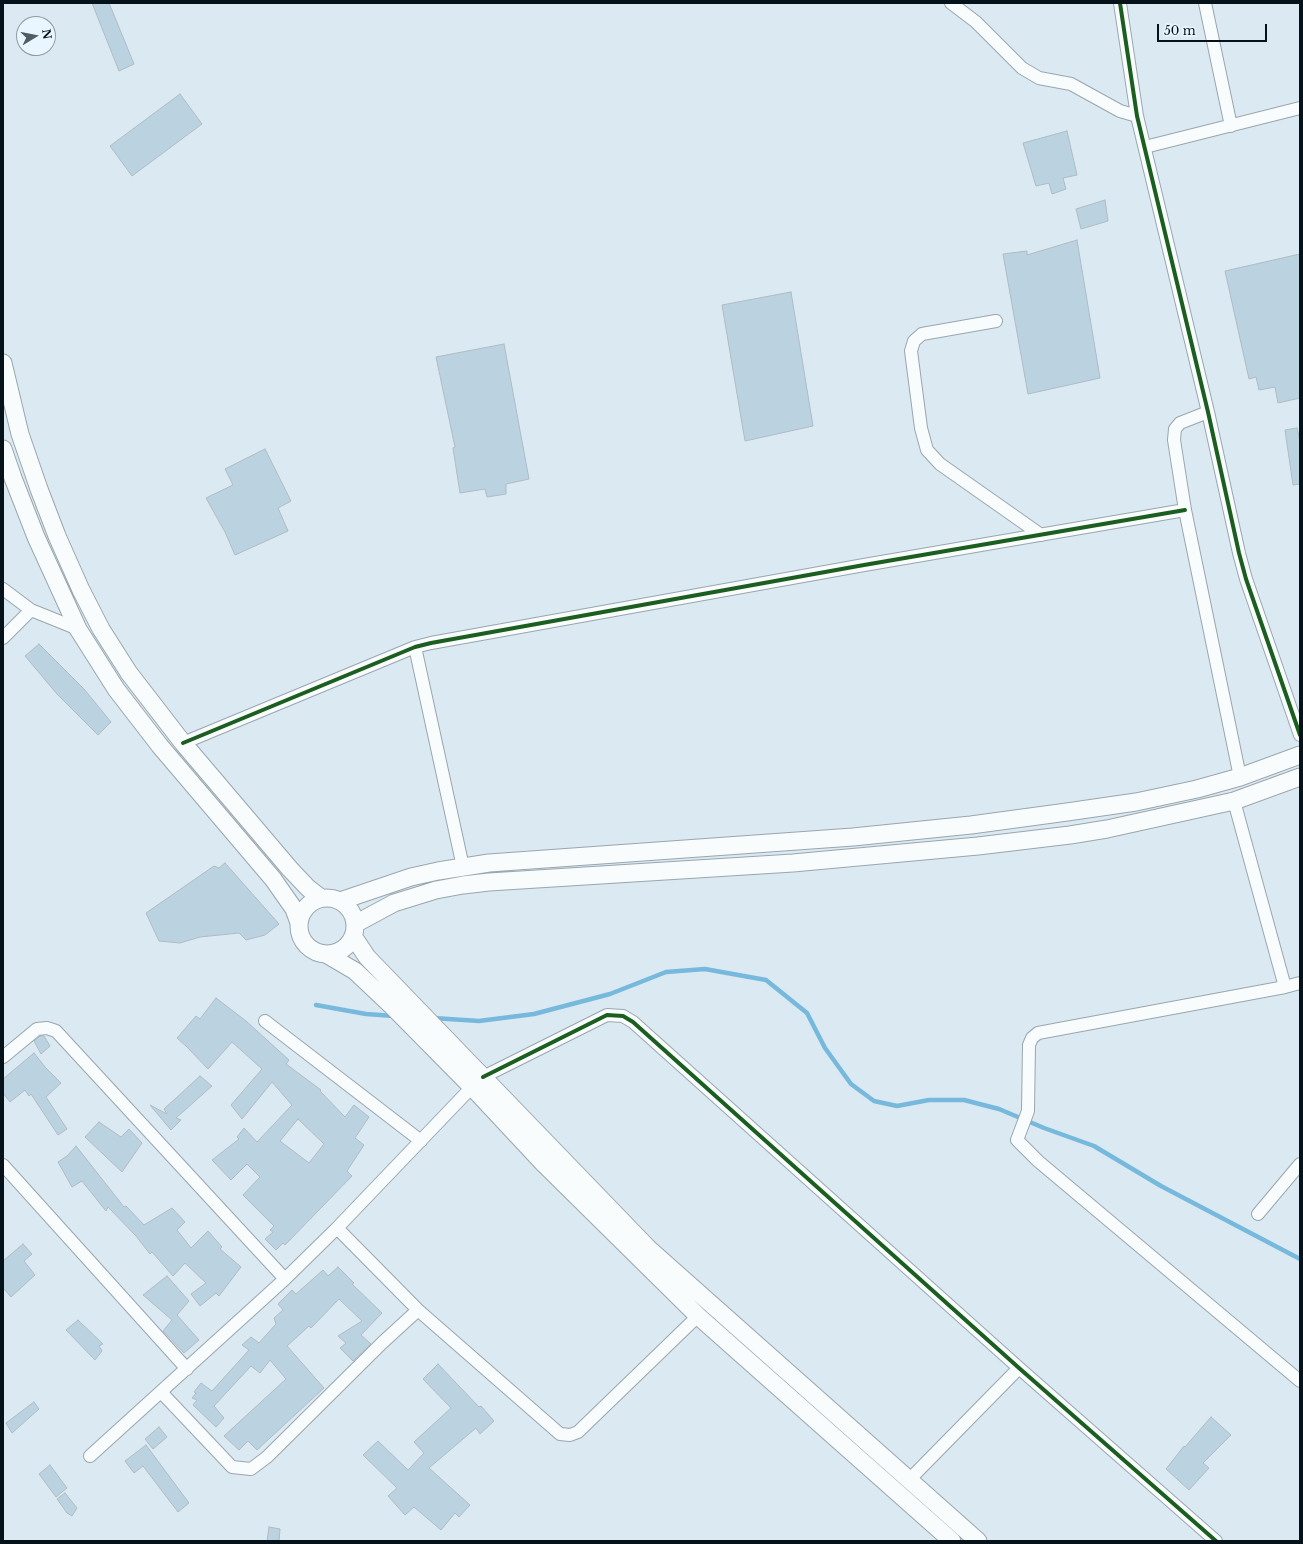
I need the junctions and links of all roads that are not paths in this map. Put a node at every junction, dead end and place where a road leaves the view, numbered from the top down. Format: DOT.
graph roads {
  1 [pos="951,3"];
  2 [pos="1120,3"];
  3 [pos="1205,3"];
  4 [pos="1300,108"];
  5 [pos="1137,116"];
  6 [pos="1231,126"];
  7 [pos="1145,147"];
  8 [pos="996,321"];
  9 [pos="3,363"];
  10 [pos="1208,412"];
  11 [pos="3,449"];
  12 [pos="1185,510"];
  13 [pos="1041,535"];
  14 [pos="3,589"];
  15 [pos="31,610"];
  16 [pos="78,629"];
  17 [pos="3,638"];
  18 [pos="415,647"];
  19 [pos="1300,735"];
  20 [pos="183,743"];
  21 [pos="1300,755"];
  22 [pos="1240,778"];
  23 [pos="1300,778"];
  24 [pos="1234,801"];
  25 [pos="463,866"];
  26 [pos="321,898"];
  27 [pos="340,901"];
  28 [pos="299,923"];
  29 [pos="354,930"];
  30 [pos="326,954"];
  31 [pos="1300,983"];
  32 [pos="1285,987"];
  33 [pos="265,1021"];
  34 [pos="3,1058"];
  35 [pos="477,1082"];
  36 [pos="420,1141"];
  37 [pos="1300,1164"];
  38 [pos="3,1165"];
  39 [pos="1258,1214"];
  40 [pos="337,1228"];
  41 [pos="285,1279"];
  42 [pos="418,1310"];
  43 [pos="698,1316"];
  44 [pos="1019,1368"];
  45 [pos="187,1369"];
  46 [pos="1300,1381"];
  47 [pos="160,1392"];
  48 [pos="90,1456"];
  49 [pos="909,1480"];
  50 [pos="1213,1540"];
  51 [pos="952,1541"];
  52 [pos="978,1541"];
  1 -- 5 [label="street"];
  2 -- 5 [label="street"];
  3 -- 6 [label="street"];
  4 -- 6 [label="street"];
  5 -- 7 [label="street"];
  6 -- 7 [label="street"];
  7 -- 10 [label="street"];
  8 -- 13 [label="street"];
  9 -- 20 [label="main road"];
  10 -- 12 [label="street"];
  10 -- 19 [label="street"];
  11 -- 16 [label="main road"];
  12 -- 13 [label="street"];
  12 -- 22 [label="street"];
  13 -- 18 [label="street"];
  14 -- 15 [label="street"];
  15 -- 16 [label="street"];
  15 -- 17 [label="street"];
  16 -- 28 [label="main road"];
  18 -- 20 [label="street"];
  18 -- 25 [label="street"];
  20 -- 26 [label="main road"];
  21 -- 22 [label="main road"];
  22 -- 25 [label="main road"];
  23 -- 24 [label="main road"];
  24 -- 29 [label="main road"];
  24 -- 32 [label="street"];
  25 -- 27 [label="main road"];
  26 -- 27 [label="main road"];
  26 -- 28 [label="main road"];
  27 -- 29 [label="main road"];
  28 -- 30 [label="main road"];
  29 -- 30 [label="main road"];
  29 -- 35 [label="main road"];
  30 -- 35 [label="main road"];
  31 -- 32 [label="street"];
  32 -- 46 [label="street"];
  33 -- 36 [label="street"];
  34 -- 41 [label="street"];
  35 -- 36 [label="street"];
  35 -- 43 [label="main road"];
  35 -- 44 [label="street"];
  35 -- 49 [label="main road"];
  36 -- 40 [label="street"];
  37 -- 39 [label="street"];
  38 -- 45 [label="street"];
  40 -- 41 [label="street"];
  40 -- 42 [label="street"];
  41 -- 45 [label="street"];
  42 -- 43 [label="street"];
  42 -- 47 [label="street"];
  43 -- 51 [label="main road"];
  44 -- 49 [label="street"];
  44 -- 50 [label="street"];
  45 -- 47 [label="street"];
  47 -- 48 [label="street"];
  49 -- 52 [label="main road"];
}
